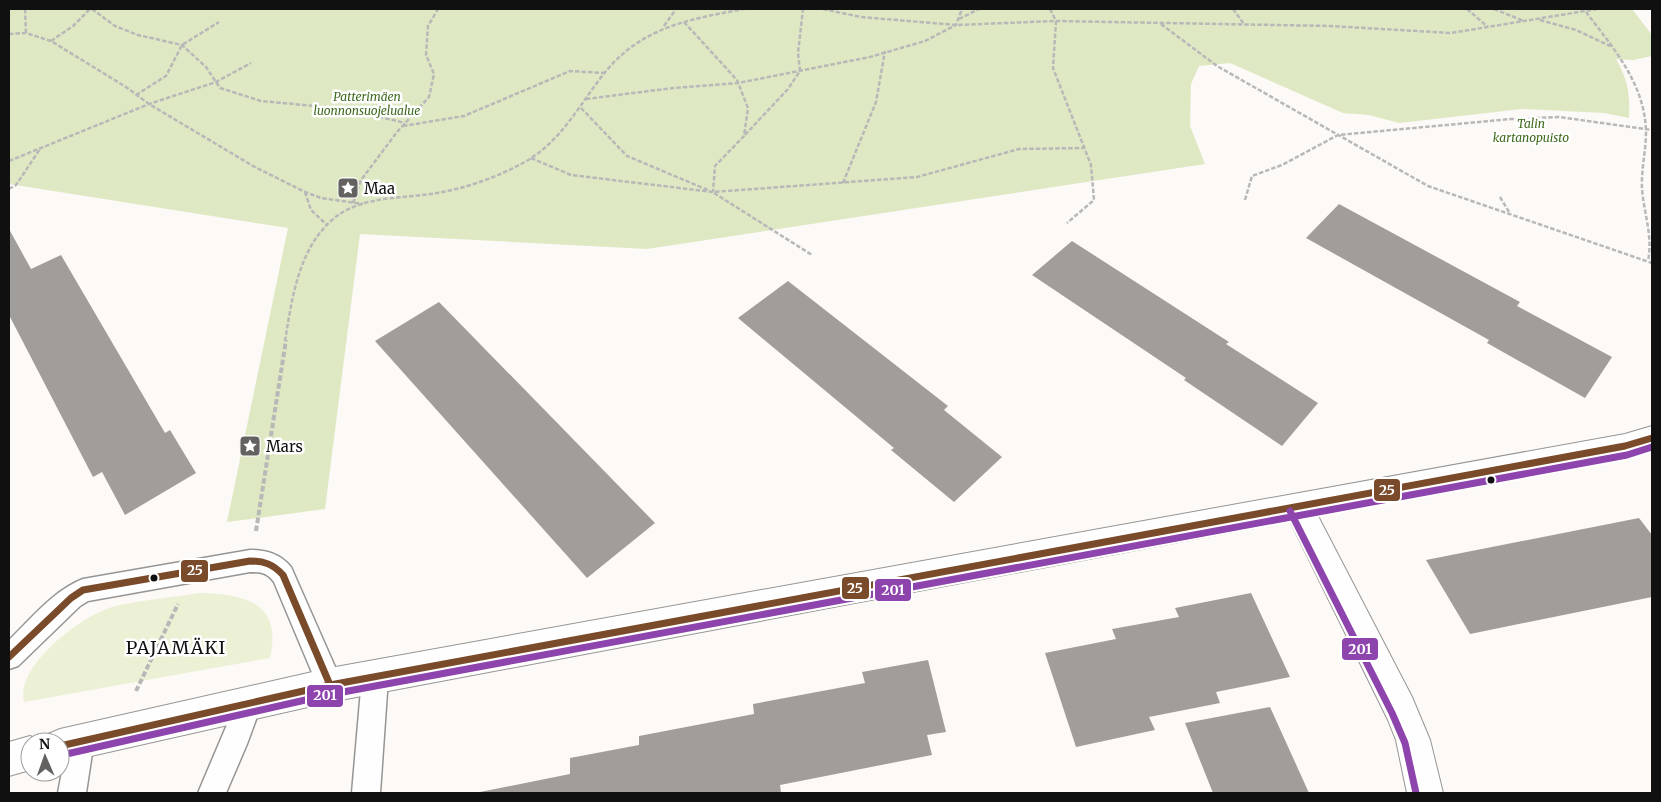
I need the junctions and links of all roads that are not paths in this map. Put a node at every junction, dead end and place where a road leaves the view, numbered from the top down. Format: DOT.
graph roads {
  1 [pos="1652,438"];
  2 [pos="1298,506"];
  3 [pos="9,656"];
  4 [pos="375,678"];
  5 [pos="330,685"];
  6 [pos="249,703"];
  7 [pos="71,743"];
  8 [pos="72,793"];
  9 [pos="212,793"];
  10 [pos="366,793"];
  11 [pos="1426,793"];
  1 -- 2 [label="street"];
  2 -- 4 [label="street"];
  2 -- 11 [label="street"];
  3 -- 5 [label="lane"];
  4 -- 5 [label="street"];
  4 -- 10 [label="lane"];
  5 -- 6 [label="street"];
  6 -- 7 [label="street"];
  6 -- 9 [label="lane"];
  7 -- 8 [label="lane"];
}
